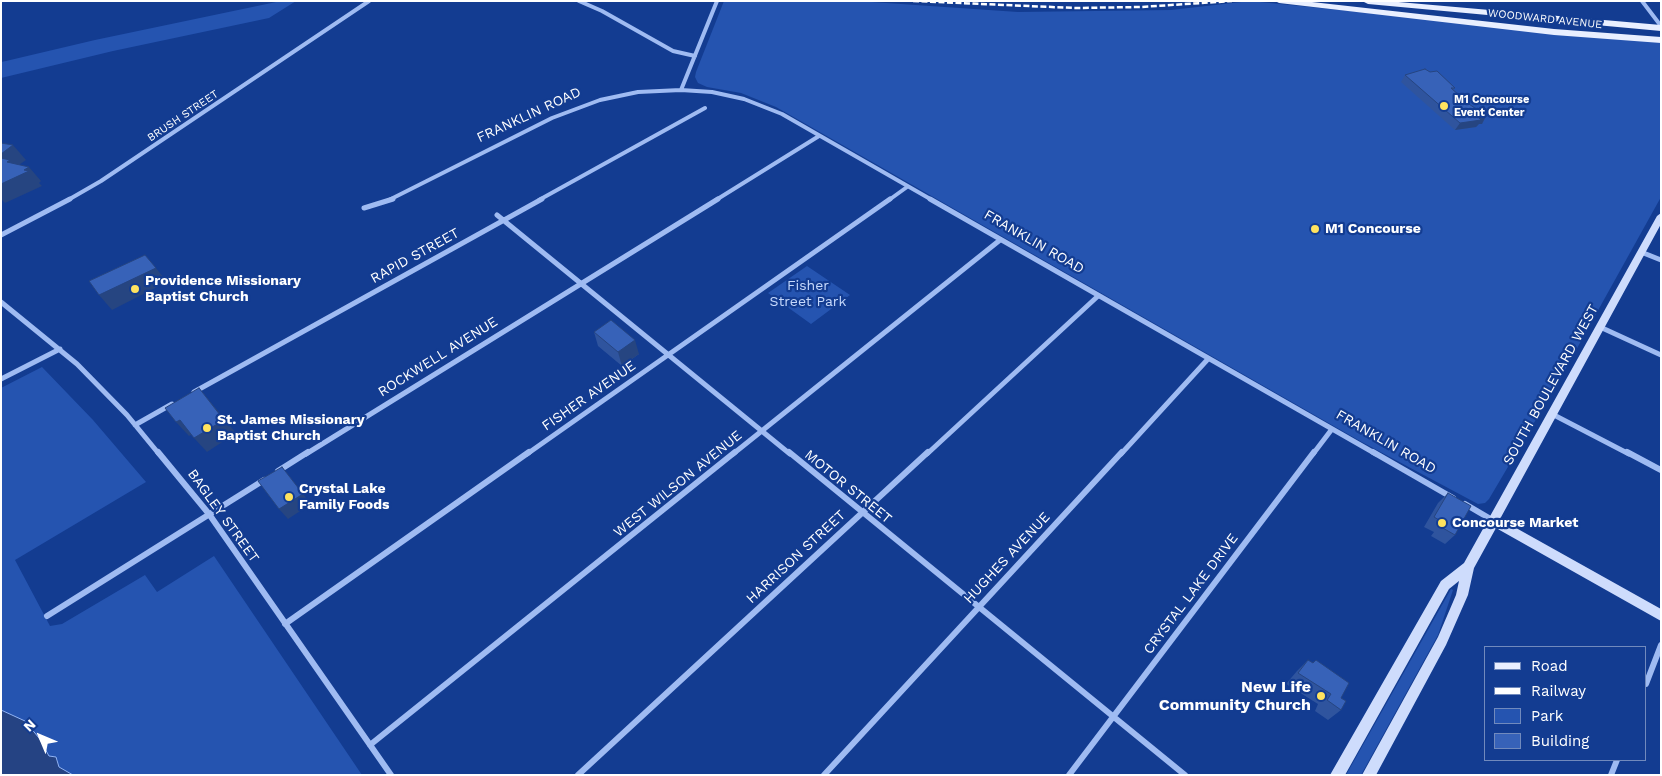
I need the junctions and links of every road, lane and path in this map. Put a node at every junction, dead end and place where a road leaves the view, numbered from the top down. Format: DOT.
graph roads {
  1 [pos="370,1"];
  2 [pos="579,1"];
  3 [pos="717,1"];
  4 [pos="1279,1"];
  5 [pos="1356,1"];
  6 [pos="1642,1"];
  7 [pos="1534,18"];
  8 [pos="1661,27"];
  9 [pos="1535,30"];
  10 [pos="1661,40"];
  11 [pos="695,56"];
  12 [pos="681,90"];
  13 [pos="705,108"];
  14 [pos="819,136"];
  15 [pos="907,187"];
  16 [pos="364,208"];
  17 [pos="498,215"];
  18 [pos="1661,216"];
  19 [pos="504,220"];
  20 [pos="1,235"];
  21 [pos="1000,240"];
  22 [pos="1641,252"];
  23 [pos="1661,260"];
  24 [pos="581,283"];
  25 [pos="1098,296"];
  26 [pos="1,302"];
  27 [pos="1600,327"];
  28 [pos="60,349"];
  29 [pos="668,355"];
  30 [pos="1661,355"];
  31 [pos="1208,359"];
  32 [pos="1,378"];
  33 [pos="186,396"];
  34 [pos="177,401"];
  35 [pos="1552,414"];
  36 [pos="135,425"];
  37 [pos="1332,429"];
  38 [pos="762,431"];
  39 [pos="1661,470"];
  40 [pos="862,513"];
  41 [pos="209,514"];
  42 [pos="1494,521"];
  43 [pos="1468,568"];
  44 [pos="978,607"];
  45 [pos="1661,615"];
  46 [pos="46,616"];
  47 [pos="285,624"];
  48 [pos="1661,645"];
  49 [pos="1647,681"];
  50 [pos="1113,717"];
  51 [pos="370,745"];
  52 [pos="1617,761"];
  53 [pos="391,775"];
  54 [pos="578,775"];
  55 [pos="824,775"];
  56 [pos="1069,775"];
  57 [pos="1185,775"];
  58 [pos="1337,775"];
  59 [pos="1369,775"];
  60 [pos="1611,775"];
  1 -- 20 [label="street, BRUSH STREET"];
  2 -- 11 [label="street"];
  3 -- 11 [label="street"];
  4 -- 9 [label="main road, WOODWARD AVENUE"];
  5 -- 7 [label="main road, WOODWARD AVENUE"];
  6 -- 8 [label="street"];
  7 -- 8 [label="main road, WOODWARD AVENUE"];
  7 -- 9 [label="main road"];
  9 -- 10 [label="main road, WOODWARD AVENUE"];
  11 -- 12 [label="street"];
  12 -- 14 [label="street, FRANKLIN ROAD"];
  12 -- 16 [label="street, FRANKLIN ROAD"];
  13 -- 19 [label="street, RAPID STREET"];
  14 -- 15 [label="street, FRANKLIN ROAD"];
  14 -- 24 [label="street, ROCKWELL AVENUE"];
  15 -- 21 [label="street, FRANKLIN ROAD"];
  15 -- 29 [label="street, FISHER AVENUE"];
  17 -- 19 [label="street, MOTOR STREET"];
  18 -- 22 [label="street, SOUTH BOULEVARD WEST"];
  19 -- 24 [label="street, MOTOR STREET"];
  19 -- 33 [label="street, RAPID STREET"];
  21 -- 25 [label="street, FRANKLIN ROAD"];
  21 -- 38 [label="street, WEST WILSON AVENUE"];
  22 -- 23 [label="street"];
  22 -- 27 [label="street, SOUTH BOULEVARD WEST"];
  24 -- 29 [label="street, MOTOR STREET"];
  24 -- 41 [label="street, ROCKWELL AVENUE"];
  25 -- 31 [label="street, FRANKLIN ROAD"];
  25 -- 40 [label="street, HARRISON STREET"];
  26 -- 28 [label="street, BAGLEY STREET"];
  27 -- 30 [label="street"];
  27 -- 35 [label="street, SOUTH BOULEVARD WEST"];
  28 -- 32 [label="street"];
  28 -- 36 [label="street, BAGLEY STREET"];
  29 -- 38 [label="street, MOTOR STREET"];
  29 -- 47 [label="street, FISHER AVENUE"];
  31 -- 37 [label="street, FRANKLIN ROAD"];
  31 -- 44 [label="street, HUGHES AVENUE"];
  34 -- 36 [label="street"];
  35 -- 39 [label="street"];
  35 -- 42 [label="street, SOUTH BOULEVARD WEST"];
  36 -- 41 [label="street, BAGLEY STREET"];
  37 -- 42 [label="street, FRANKLIN ROAD"];
  37 -- 50 [label="street, CRYSTAL LAKE DRIVE"];
  38 -- 40 [label="street, MOTOR STREET"];
  38 -- 51 [label="street, WEST WILSON AVENUE"];
  40 -- 44 [label="street, MOTOR STREET"];
  40 -- 54 [label="street, HARRISON STREET"];
  41 -- 46 [label="street, ROCKWELL AVENUE"];
  41 -- 47 [label="street, BAGLEY STREET"];
  42 -- 43 [label="street, SOUTH BOULEVARD WEST"];
  42 -- 45 [label="street, FRANKLIN ROAD"];
  43 -- 58 [label="street, SOUTH BOULEVARD WEST"];
  43 -- 59 [label="street, SOUTH BOULEVARD WEST"];
  44 -- 50 [label="street, MOTOR STREET"];
  44 -- 55 [label="street, HUGHES AVENUE"];
  47 -- 51 [label="street, BAGLEY STREET"];
  48 -- 49 [label="street"];
  50 -- 56 [label="street, CRYSTAL LAKE DRIVE"];
  50 -- 57 [label="street, MOTOR STREET"];
  51 -- 53 [label="street, BAGLEY STREET"];
  52 -- 60 [label="street"];
}
